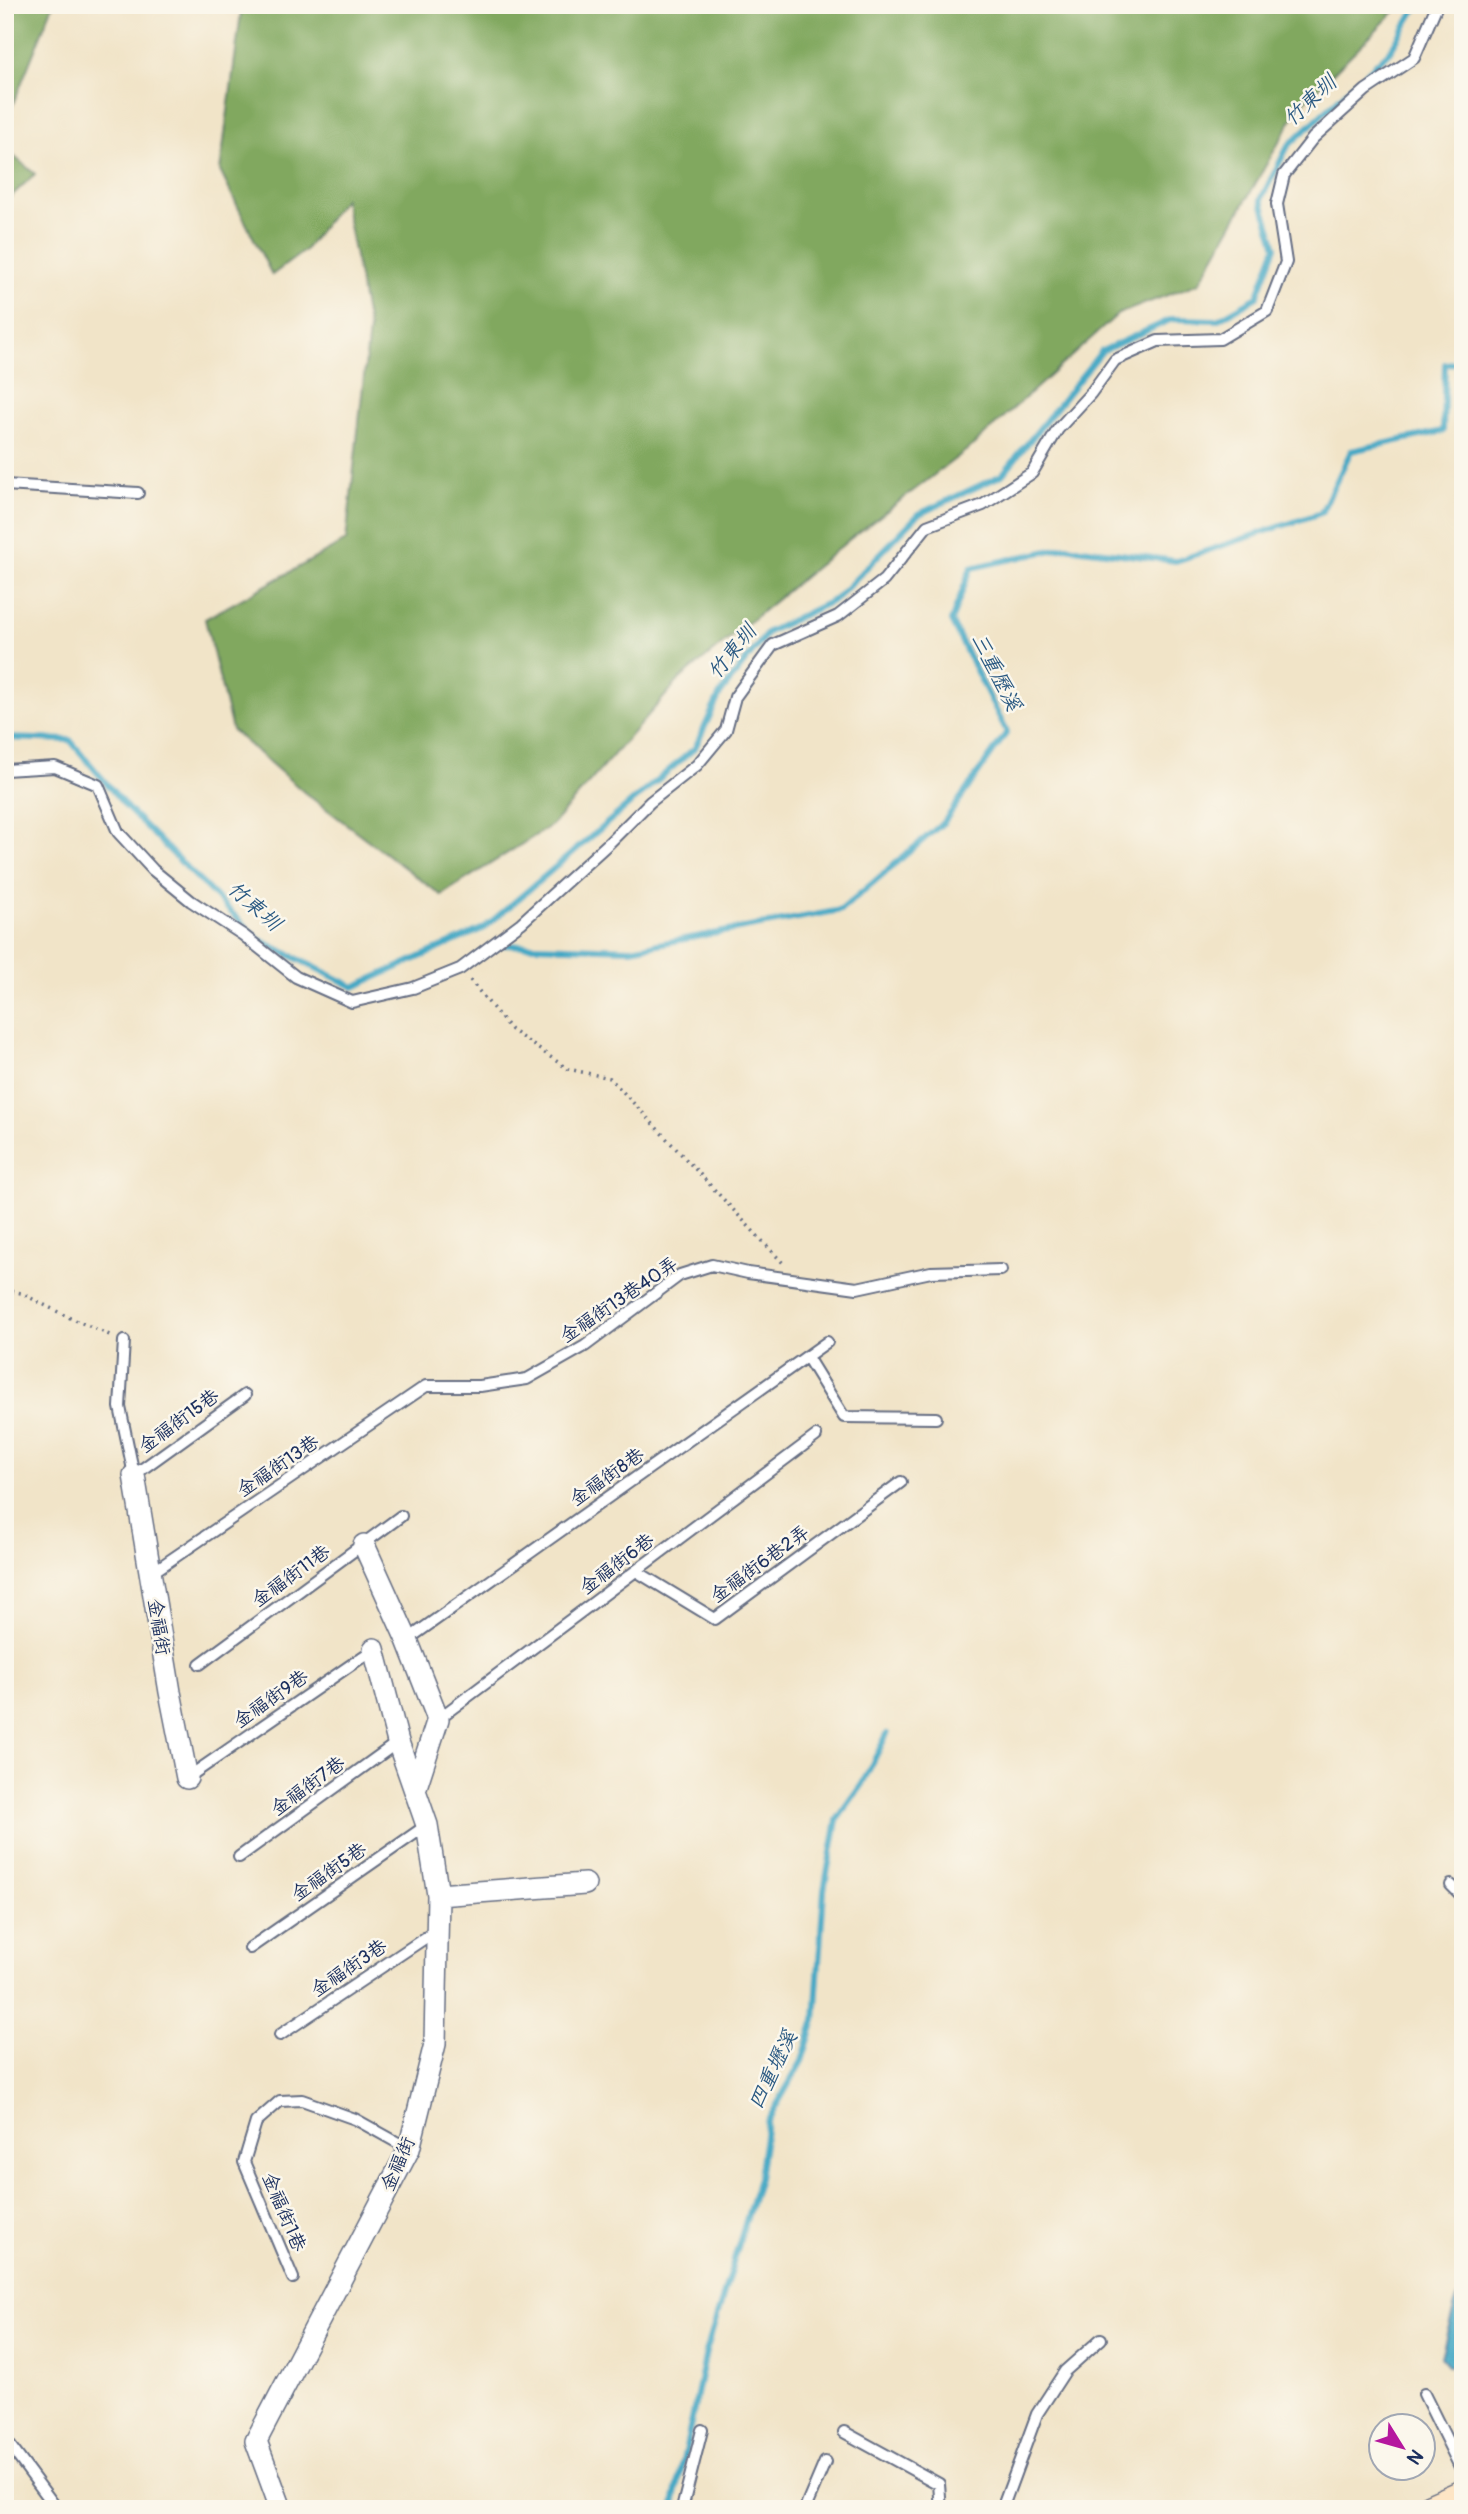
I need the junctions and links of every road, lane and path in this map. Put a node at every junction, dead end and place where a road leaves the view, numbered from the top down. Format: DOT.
graph roads {
  1 [pos="1437,5"];
  2 [pos="5,485"];
  3 [pos="138,493"];
  4 [pos="5,770"];
  5 [pos="460,969"];
  6 [pos="1001,1270"];
  7 [pos="799,1280"];
  8 [pos="5,1290"];
  9 [pos="124,1340"];
  10 [pos="827,1342"];
  11 [pos="807,1357"];
  12 [pos="426,1386"];
  13 [pos="245,1395"];
  14 [pos="936,1418"];
  15 [pos="816,1436"];
  16 [pos="134,1475"];
  17 [pos="901,1482"];
  18 [pos="401,1516"];
  19 [pos="364,1545"];
  20 [pos="636,1571"];
  21 [pos="150,1574"];
  22 [pos="407,1640"];
  23 [pos="374,1649"];
  24 [pos="200,1664"];
  25 [pos="438,1719"];
  26 [pos="398,1742"];
  27 [pos="187,1778"];
  28 [pos="415,1790"];
  29 [pos="427,1825"];
  30 [pos="239,1857"];
  31 [pos="585,1884"];
  32 [pos="1451,1885"];
  33 [pos="438,1895"];
  34 [pos="1463,1897"];
  35 [pos="437,1930"];
  36 [pos="250,1948"];
  37 [pos="281,2035"];
  38 [pos="409,2149"];
  39 [pos="293,2278"];
  40 [pos="1101,2339"];
  41 [pos="1424,2394"];
  42 [pos="702,2430"];
  43 [pos="844,2432"];
  44 [pos="5,2439"];
  45 [pos="825,2462"];
  46 [pos="1463,2473"];
  47 [pos="1463,2495"];
  48 [pos="57,2509"];
  49 [pos="281,2509"];
  50 [pos="682,2509"];
  51 [pos="806,2509"];
  52 [pos="941,2509"];
  53 [pos="1002,2509"];
  54 [pos="1431,2509"];
  1 -- 5 [label="lane"];
  2 -- 3 [label="lane"];
  4 -- 5 [label="lane"];
  5 -- 7 [label="path"];
  6 -- 7 [label="lane, 金福街13巷40弄"];
  7 -- 12 [label="lane, 金福街13巷40弄"];
  8 -- 9 [label="path"];
  9 -- 16 [label="lane"];
  10 -- 11 [label="lane, 金福街8巷"];
  11 -- 14 [label="lane"];
  11 -- 22 [label="lane, 金福街8巷"];
  12 -- 21 [label="lane, 金福街13巷"];
  13 -- 16 [label="lane, 金福街15巷"];
  15 -- 20 [label="lane, 金福街6巷"];
  16 -- 21 [label="street, 金福街"];
  17 -- 20 [label="lane, 金福街6巷2弄"];
  18 -- 19 [label="lane, 金福街11巷"];
  19 -- 22 [label="street"];
  19 -- 24 [label="lane, 金福街11巷"];
  20 -- 25 [label="lane, 金福街6巷"];
  21 -- 27 [label="street, 金福街"];
  22 -- 25 [label="street"];
  23 -- 26 [label="street, 金福街"];
  23 -- 27 [label="lane, 金福街9巷"];
  25 -- 28 [label="street"];
  26 -- 28 [label="street, 金福街"];
  26 -- 30 [label="lane, 金福街7巷"];
  28 -- 29 [label="street, 金福街"];
  29 -- 33 [label="street, 金福街"];
  29 -- 36 [label="lane, 金福街5巷"];
  31 -- 33 [label="street"];
  32 -- 34 [label="lane"];
  33 -- 35 [label="street, 金福街"];
  35 -- 37 [label="lane, 金福街3巷"];
  35 -- 38 [label="street, 金福街"];
  38 -- 39 [label="lane, 金福街1巷"];
  38 -- 49 [label="street, 金福街"];
  40 -- 53 [label="lane"];
  41 -- 46 [label="lane"];
  42 -- 50 [label="lane"];
  43 -- 52 [label="lane"];
  44 -- 48 [label="lane"];
  45 -- 51 [label="lane"];
  47 -- 54 [label="main road"];
}
